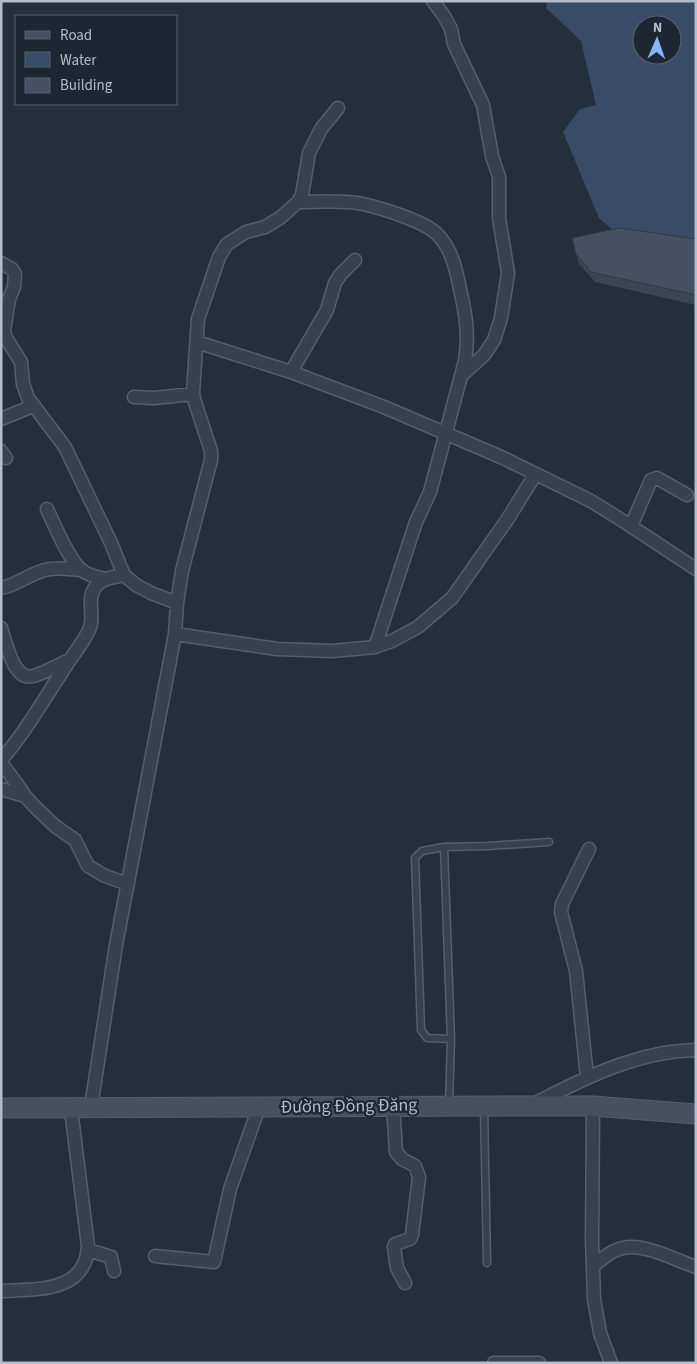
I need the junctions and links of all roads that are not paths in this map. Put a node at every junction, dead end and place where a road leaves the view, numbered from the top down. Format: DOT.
graph roads {
  1 [pos="433,1"];
  2 [pos="338,108"];
  3 [pos="298,202"];
  4 [pos="355,260"];
  5 [pos="1,263"];
  6 [pos="3,324"];
  7 [pos="197,342"];
  8 [pos="290,372"];
  9 [pos="461,376"];
  10 [pos="193,394"];
  11 [pos="134,397"];
  12 [pos="33,406"];
  13 [pos="1,419"];
  14 [pos="445,432"];
  15 [pos="535,475"];
  16 [pos="686,495"];
  17 [pos="47,509"];
  18 [pos="631,526"];
  19 [pos="696,569"];
  20 [pos="80,570"];
  21 [pos="124,575"];
  22 [pos="105,579"];
  23 [pos="1,588"];
  24 [pos="177,602"];
  25 [pos="1,628"];
  26 [pos="175,634"];
  27 [pos="375,647"];
  28 [pos="69,660"];
  29 [pos="1,762"];
  30 [pos="1,789"];
  31 [pos="25,796"];
  32 [pos="549,842"];
  33 [pos="444,846"];
  34 [pos="589,849"];
  35 [pos="128,884"];
  36 [pos="452,1038"];
  37 [pos="696,1050"];
  38 [pos="587,1077"];
  39 [pos="393,1105"];
  40 [pos="449,1106"];
  41 [pos="484,1106"];
  42 [pos="530,1106"];
  43 [pos="593,1106"];
  44 [pos="91,1107"];
  45 [pos="259,1107"];
  46 [pos="1,1108"];
  47 [pos="71,1109"];
  48 [pos="696,1114"];
  49 [pos="88,1250"];
  50 [pos="155,1256"];
  51 [pos="487,1263"];
  52 [pos="593,1266"];
  53 [pos="696,1267"];
  54 [pos="114,1271"];
  55 [pos="405,1283"];
  56 [pos="1,1291"];
  57 [pos="494,1363"];
  58 [pos="538,1363"];
  59 [pos="611,1363"];
  1 -- 9 [label="street"];
  2 -- 3 [label="street"];
  3 -- 7 [label="street"];
  3 -- 9 [label="street"];
  4 -- 8 [label="street"];
  5 -- 6 [label="street"];
  6 -- 12 [label="street"];
  7 -- 8 [label="street"];
  7 -- 10 [label="street"];
  8 -- 14 [label="street"];
  9 -- 14 [label="street"];
  10 -- 11 [label="street"];
  10 -- 24 [label="street"];
  12 -- 13 [label="street"];
  12 -- 21 [label="street"];
  14 -- 15 [label="street"];
  14 -- 27 [label="street"];
  15 -- 18 [label="street"];
  15 -- 27 [label="street"];
  16 -- 18 [label="street"];
  17 -- 20 [label="street"];
  18 -- 19 [label="street"];
  20 -- 22 [label="street"];
  20 -- 23 [label="street"];
  21 -- 22 [label="street"];
  21 -- 24 [label="street"];
  22 -- 28 [label="street"];
  24 -- 26 [label="street"];
  25 -- 28 [label="street"];
  26 -- 27 [label="street"];
  26 -- 35 [label="street"];
  28 -- 29 [label="street"];
  29 -- 31 [label="street"];
  30 -- 31 [label="street"];
  31 -- 35 [label="street"];
  32 -- 33 [label="lane"];
  33 -- 36 [label="lane"];
  33 -- 36 [label="lane"];
  34 -- 38 [label="street"];
  35 -- 44 [label="street"];
  36 -- 40 [label="lane"];
  37 -- 38 [label="street"];
  38 -- 42 [label="street"];
  39 -- 40 [label="main road, Đường Đồng Đăng"];
  39 -- 45 [label="main road, Đường Đồng Đăng"];
  39 -- 55 [label="street"];
  40 -- 41 [label="main road, Đường Đồng Đăng"];
  41 -- 42 [label="main road, Đường Đồng Đăng"];
  41 -- 51 [label="lane"];
  42 -- 43 [label="main road, Đường Đồng Đăng"];
  43 -- 48 [label="main road, Đường Đồng Đăng"];
  43 -- 52 [label="street"];
  44 -- 45 [label="main road, Đường Đồng Đăng"];
  44 -- 47 [label="main road, Đường Đồng Đăng"];
  45 -- 50 [label="street"];
  46 -- 47 [label="main road, Đường Đồng Đăng"];
  47 -- 49 [label="street"];
  49 -- 54 [label="street"];
  49 -- 56 [label="street"];
  52 -- 53 [label="street"];
  52 -- 59 [label="street"];
  57 -- 58 [label="street"];
}
